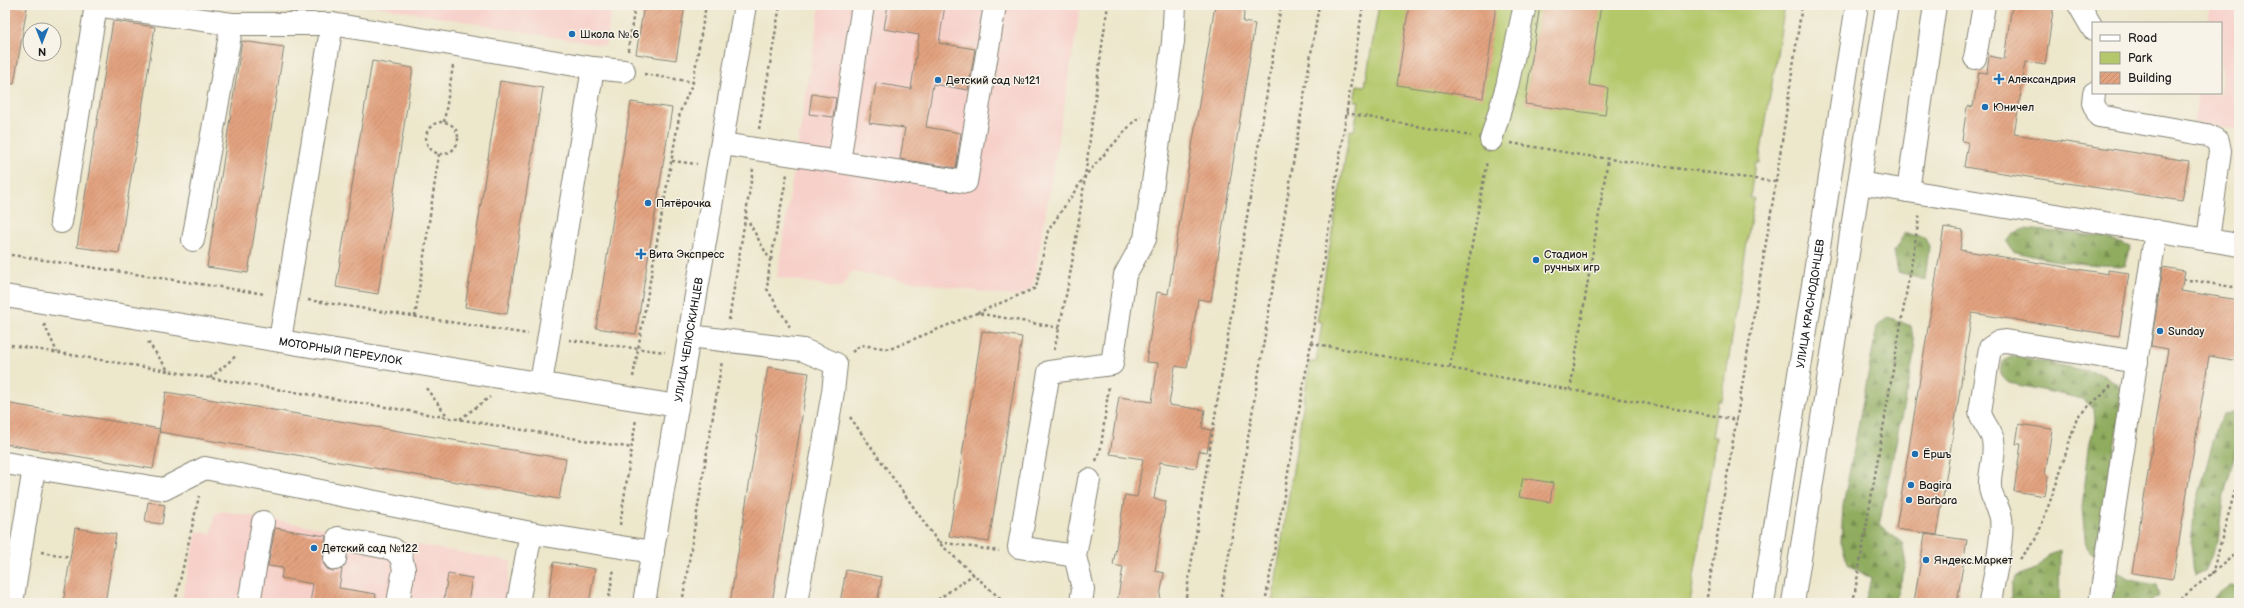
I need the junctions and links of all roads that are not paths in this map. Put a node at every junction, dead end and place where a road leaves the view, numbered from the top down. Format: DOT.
graph roads {
  1 [pos="96,5"];
  2 [pos="745,5"];
  3 [pos="863,5"];
  4 [pos="995,5"];
  5 [pos="1175,5"];
  6 [pos="1525,5"];
  7 [pos="1857,5"];
  8 [pos="1887,5"];
  9 [pos="1935,5"];
  10 [pos="1984,5"];
  11 [pos="2079,5"];
  12 [pos="198,12"];
  13 [pos="232,24"];
  14 [pos="332,24"];
  15 [pos="2092,27"];
  16 [pos="1975,58"];
  17 [pos="593,68"];
  18 [pos="624,71"];
  19 [pos="2094,94"];
  20 [pos="1491,140"];
  21 [pos="723,144"];
  22 [pos="839,162"];
  23 [pos="1859,183"];
  24 [pos="1916,192"];
  25 [pos="61,222"];
  26 [pos="2156,231"];
  27 [pos="193,240"];
  28 [pos="2208,240"];
  29 [pos="2239,245"];
  30 [pos="5,296"];
  31 [pos="280,340"];
  32 [pos="689,345"];
  33 [pos="2137,362"];
  34 [pos="541,383"];
  35 [pos="677,406"];
  36 [pos="5,463"];
  37 [pos="34,468"];
  38 [pos="1089,480"];
  39 [pos="263,522"];
  40 [pos="531,533"];
  41 [pos="653,552"];
  42 [pos="1075,556"];
  43 [pos="335,559"];
  44 [pos="12,603"];
  45 [pos="249,603"];
  46 [pos="398,603"];
  47 [pos="518,603"];
  48 [pos="644,603"];
  49 [pos="796,603"];
  50 [pos="1081,603"];
  51 [pos="1763,603"];
  52 [pos="1793,603"];
  53 [pos="1990,603"];
  54 [pos="2100,603"];
  1 -- 12 [label="street"];
  1 -- 25 [label="street"];
  2 -- 21 [label="street, УЛИЦА ЧЕЛЮСКИНЦЕВ"];
  3 -- 22 [label="street"];
  4 -- 22 [label="street"];
  5 -- 42 [label="street"];
  6 -- 20 [label="street"];
  7 -- 51 [label="street, УЛИЦА КРАСНОДОНЦЕВ"];
  8 -- 23 [label="street"];
  9 -- 24 [label="street"];
  10 -- 16 [label="street"];
  11 -- 15 [label="street"];
  12 -- 13 [label="street"];
  13 -- 14 [label="street"];
  13 -- 27 [label="street"];
  14 -- 17 [label="street"];
  14 -- 31 [label="street"];
  17 -- 18 [label="street"];
  17 -- 34 [label="street"];
  19 -- 28 [label="street"];
  21 -- 22 [label="street"];
  21 -- 32 [label="street, УЛИЦА ЧЕЛЮСКИНЦЕВ"];
  23 -- 24 [label="street"];
  23 -- 52 [label="street"];
  24 -- 26 [label="street"];
  26 -- 28 [label="street"];
  26 -- 33 [label="street"];
  28 -- 29 [label="street"];
  30 -- 31 [label="street, МОТОРНЫЙ ПЕРЕУЛОК"];
  31 -- 34 [label="street, МОТОРНЫЙ ПЕРЕУЛОК"];
  32 -- 35 [label="street, УЛИЦА ЧЕЛЮСКИНЦЕВ"];
  32 -- 49 [label="street"];
  33 -- 53 [label="street"];
  33 -- 54 [label="street"];
  34 -- 35 [label="street, МОТОРНЫЙ ПЕРЕУЛОК"];
  35 -- 41 [label="street, УЛИЦА ЧЕЛЮСКИНЦЕВ"];
  36 -- 37 [label="street"];
  37 -- 40 [label="street"];
  37 -- 44 [label="street"];
  38 -- 42 [label="street"];
  39 -- 45 [label="street"];
  40 -- 41 [label="street"];
  40 -- 47 [label="street"];
  41 -- 48 [label="street, УЛИЦА ЧЕЛЮСКИНЦЕВ"];
  42 -- 50 [label="street"];
  43 -- 46 [label="street"];
}
